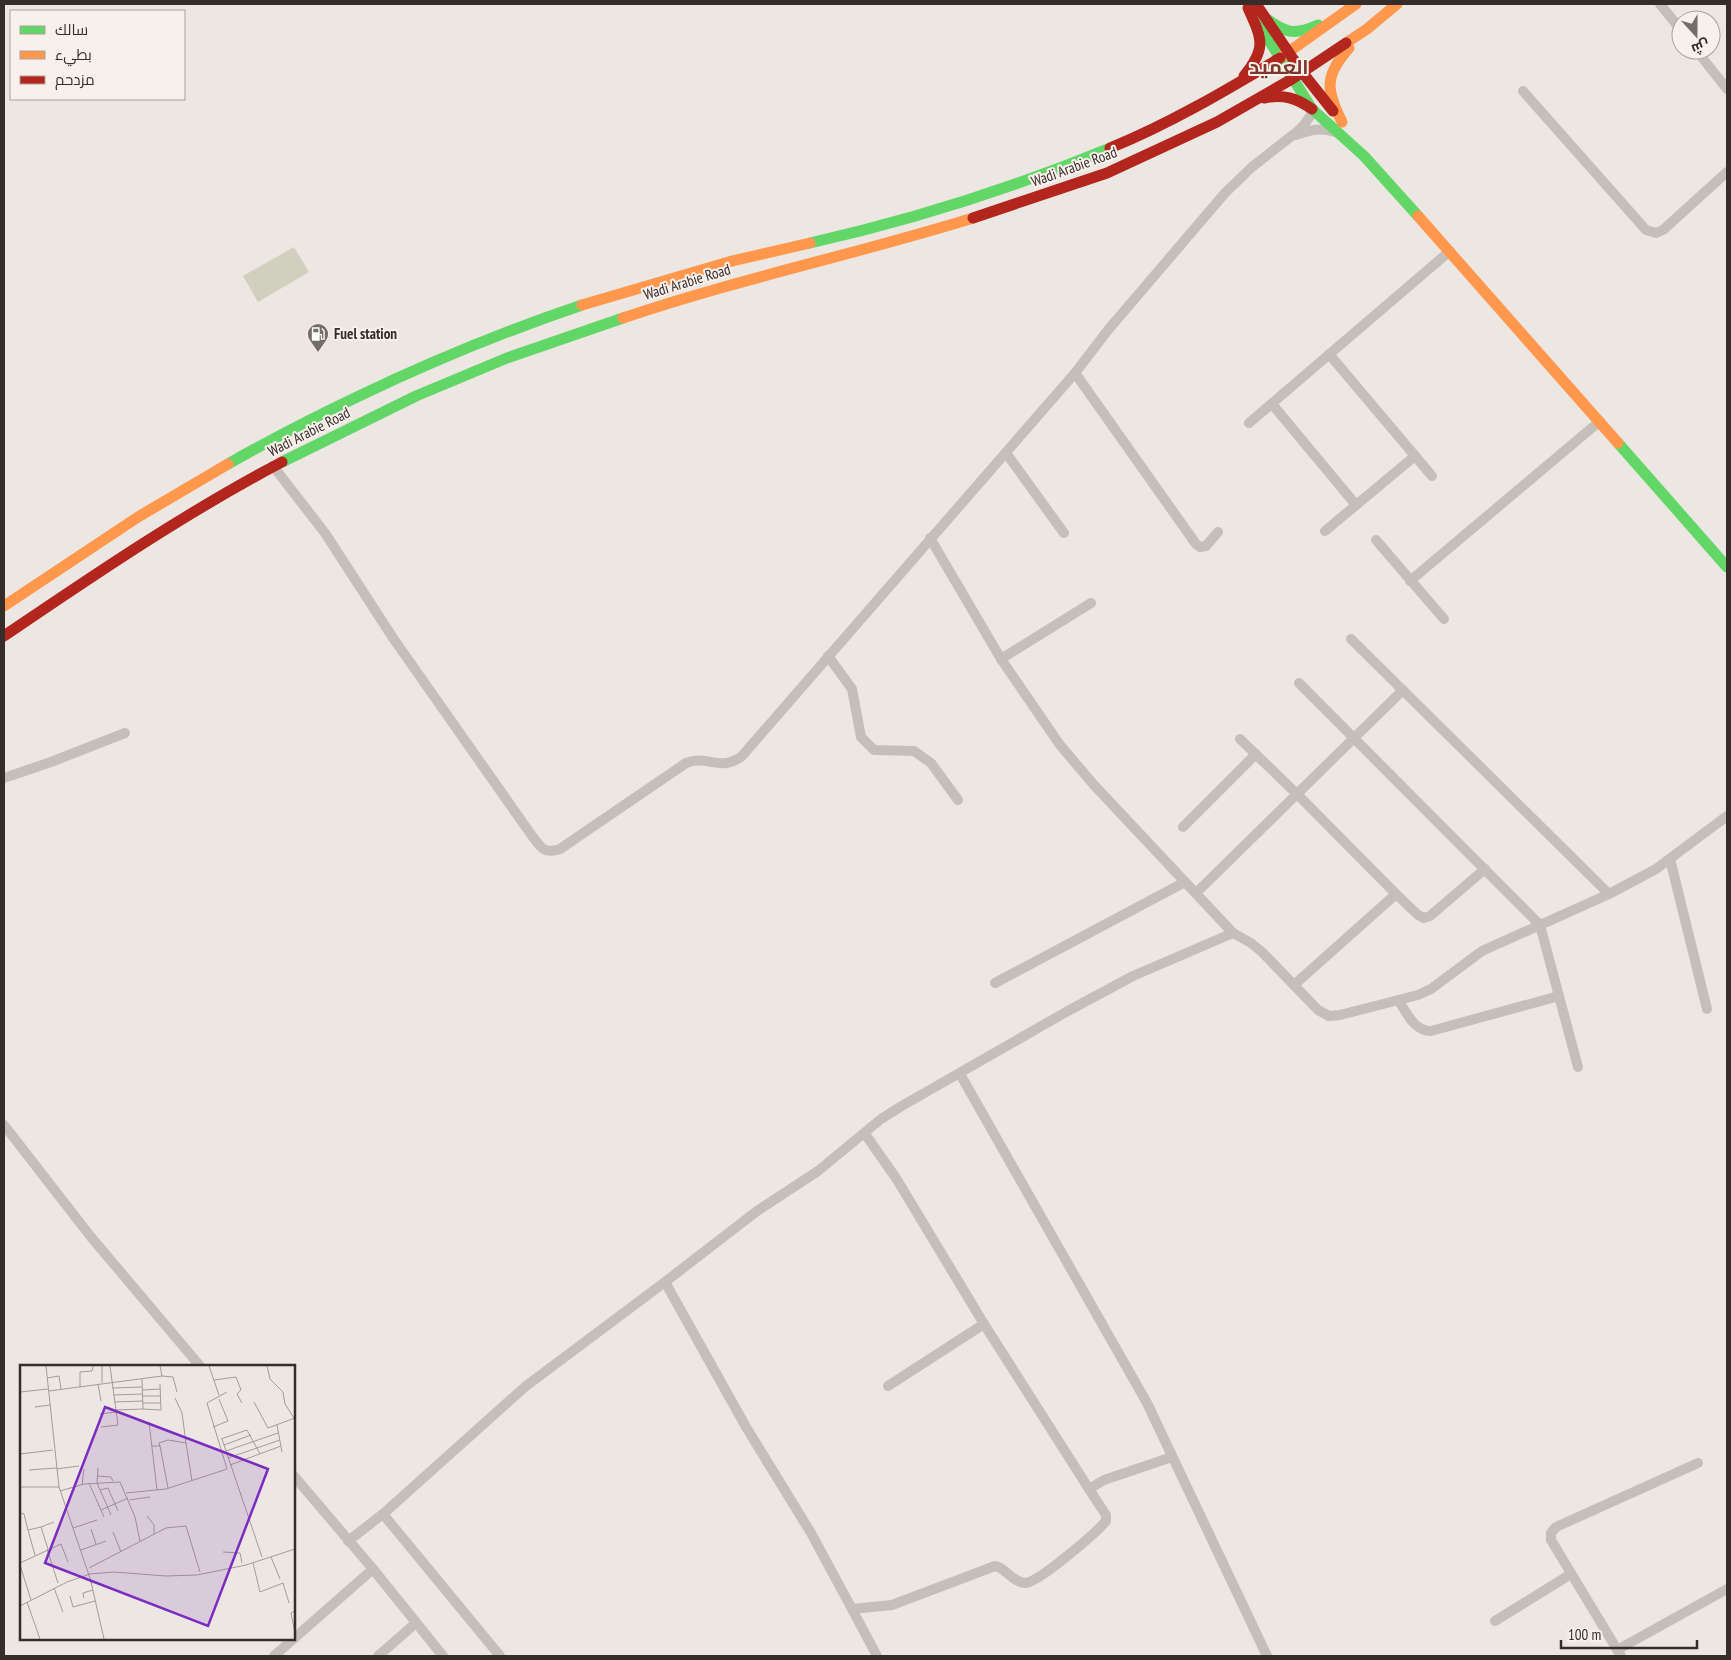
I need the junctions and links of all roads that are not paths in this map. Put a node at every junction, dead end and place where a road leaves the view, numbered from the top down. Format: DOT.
graph roads {
  1 [pos="1397,4"];
  2 [pos="1660,4"];
  3 [pos="1250,5"];
  4 [pos="1352,7"];
  5 [pos="1264,17"];
  6 [pos="1671,18"];
  7 [pos="1367,29"];
  8 [pos="1285,56"];
  9 [pos="1704,60"];
  10 [pos="1302,72"];
  11 [pos="1292,79"];
  12 [pos="1234,86"];
  13 [pos="1727,89"];
  14 [pos="1523,91"];
  15 [pos="1253,101"];
  16 [pos="1313,109"];
  17 [pos="1340,128"];
  18 [pos="1291,138"];
  19 [pos="1727,172"];
  20 [pos="1450,251"];
  21 [pos="1329,354"];
  22 [pos="1075,373"];
  23 [pos="1272,404"];
  24 [pos="1600,421"];
  25 [pos="1249,423"];
  26 [pos="1006,453"];
  27 [pos="1415,456"];
  28 [pos="273,466"];
  29 [pos="1432,476"];
  30 [pos="1356,505"];
  31 [pos="1325,531"];
  32 [pos="1218,532"];
  33 [pos="1064,533"];
  34 [pos="930,538"];
  35 [pos="1376,540"];
  36 [pos="1727,567"];
  37 [pos="1410,581"];
  38 [pos="1091,603"];
  39 [pos="4,606"];
  40 [pos="1444,620"];
  41 [pos="4,636"];
  42 [pos="1351,639"];
  43 [pos="828,656"];
  44 [pos="1001,659"];
  45 [pos="1299,682"];
  46 [pos="1403,690"];
  47 [pos="125,733"];
  48 [pos="1354,738"];
  49 [pos="1240,739"];
  50 [pos="1256,754"];
  51 [pos="4,778"];
  52 [pos="1298,794"];
  53 [pos="958,800"];
  54 [pos="1727,816"];
  55 [pos="1183,827"];
  56 [pos="1670,859"];
  57 [pos="1485,869"];
  58 [pos="1185,882"];
  59 [pos="1196,893"];
  60 [pos="1396,894"];
  61 [pos="1609,894"];
  62 [pos="1540,925"];
  63 [pos="1233,933"];
  64 [pos="995,984"];
  65 [pos="1294,986"];
  66 [pos="1559,996"];
  67 [pos="1398,1000"];
  68 [pos="1708,1009"];
  69 [pos="1578,1067"];
  70 [pos="960,1074"];
  71 [pos="4,1125"];
  72 [pos="865,1134"];
  73 [pos="665,1282"];
  74 [pos="984,1324"];
  75 [pos="199,1365"];
  76 [pos="888,1386"];
  77 [pos="1172,1457"];
  78 [pos="1698,1463"];
  79 [pos="295,1477"];
  80 [pos="1089,1489"];
  81 [pos="383,1514"];
  82 [pos="348,1541"];
  83 [pos="373,1570"];
  84 [pos="1572,1574"];
  85 [pos="1727,1589"];
  86 [pos="852,1609"];
  87 [pos="1495,1621"];
  88 [pos="416,1624"];
  89 [pos="295,1638"];
  90 [pos="292,1640"];
  91 [pos="1619,1653"];
  92 [pos="274,1656"];
  93 [pos="378,1656"];
  94 [pos="443,1656"];
  95 [pos="500,1656"];
  96 [pos="877,1656"];
  97 [pos="1267,1656"];
  1 -- 7 [label="main road, Wadi Arabie Road"];
  2 -- 6 [label="street"];
  3 -- 5 [label="main road"];
  3 -- 8 [label="main road"];
  3 -- 12 [label="main road"];
  4 -- 5 [label="main road"];
  4 -- 8 [label="main road, Wadi Arabie Road"];
  5 -- 8 [label="main road"];
  7 -- 10 [label="main road, Wadi Arabie Road"];
  7 -- 17 [label="main road"];
  8 -- 10 [label="main road"];
  8 -- 11 [label="main road"];
  8 -- 12 [label="main road, Wadi Arabie Road"];
  9 -- 13 [label="street"];
  10 -- 11 [label="main road, Wadi Arabie Road"];
  10 -- 17 [label="main road"];
  11 -- 15 [label="main road, Wadi Arabie Road"];
  11 -- 16 [label="main road"];
  12 -- 39 [label="main road, Wadi Arabie Road"];
  14 -- 19 [label="street"];
  15 -- 16 [label="main road"];
  15 -- 28 [label="main road, Wadi Arabie Road"];
  16 -- 17 [label="main road"];
  16 -- 18 [label="street"];
  17 -- 18 [label="street"];
  17 -- 20 [label="main road"];
  18 -- 22 [label="street"];
  20 -- 21 [label="street"];
  20 -- 24 [label="main road"];
  21 -- 23 [label="street"];
  21 -- 27 [label="street"];
  22 -- 26 [label="street"];
  22 -- 32 [label="street"];
  23 -- 25 [label="street"];
  23 -- 30 [label="street"];
  24 -- 36 [label="main road"];
  24 -- 37 [label="street"];
  26 -- 33 [label="street"];
  26 -- 34 [label="street"];
  27 -- 29 [label="street"];
  27 -- 30 [label="street"];
  28 -- 41 [label="main road, Wadi Arabie Road"];
  28 -- 43 [label="street"];
  30 -- 31 [label="street"];
  34 -- 43 [label="street"];
  34 -- 44 [label="street"];
  35 -- 37 [label="street"];
  37 -- 40 [label="street"];
  38 -- 44 [label="street"];
  42 -- 46 [label="street"];
  43 -- 53 [label="street"];
  44 -- 58 [label="street"];
  45 -- 48 [label="street"];
  46 -- 48 [label="street"];
  46 -- 61 [label="street"];
  47 -- 51 [label="street"];
  48 -- 52 [label="street"];
  48 -- 57 [label="street"];
  49 -- 50 [label="street"];
  50 -- 52 [label="street"];
  50 -- 55 [label="street"];
  52 -- 59 [label="street"];
  52 -- 60 [label="street"];
  54 -- 56 [label="street"];
  56 -- 61 [label="street"];
  56 -- 68 [label="street"];
  57 -- 60 [label="street"];
  57 -- 62 [label="street"];
  58 -- 59 [label="street"];
  58 -- 64 [label="street"];
  59 -- 63 [label="street"];
  60 -- 65 [label="street"];
  61 -- 62 [label="street"];
  62 -- 66 [label="street"];
  62 -- 67 [label="street"];
  63 -- 65 [label="street"];
  63 -- 70 [label="street"];
  65 -- 67 [label="street"];
  66 -- 67 [label="street"];
  66 -- 69 [label="street"];
  70 -- 72 [label="street"];
  70 -- 77 [label="street"];
  71 -- 75 [label="street"];
  72 -- 73 [label="street"];
  72 -- 74 [label="street"];
  73 -- 81 [label="street"];
  73 -- 86 [label="street"];
  74 -- 76 [label="street"];
  74 -- 80 [label="street"];
  77 -- 80 [label="street"];
  77 -- 97 [label="street"];
  78 -- 84 [label="street"];
  79 -- 82 [label="street"];
  80 -- 86 [label="street"];
  81 -- 82 [label="street"];
  81 -- 95 [label="street"];
  82 -- 83 [label="street"];
  83 -- 88 [label="street"];
  83 -- 89 [label="street"];
  84 -- 87 [label="street"];
  84 -- 91 [label="street"];
  85 -- 91 [label="street"];
  86 -- 96 [label="street"];
  88 -- 93 [label="street"];
  88 -- 94 [label="street"];
  90 -- 92 [label="street"];
}
